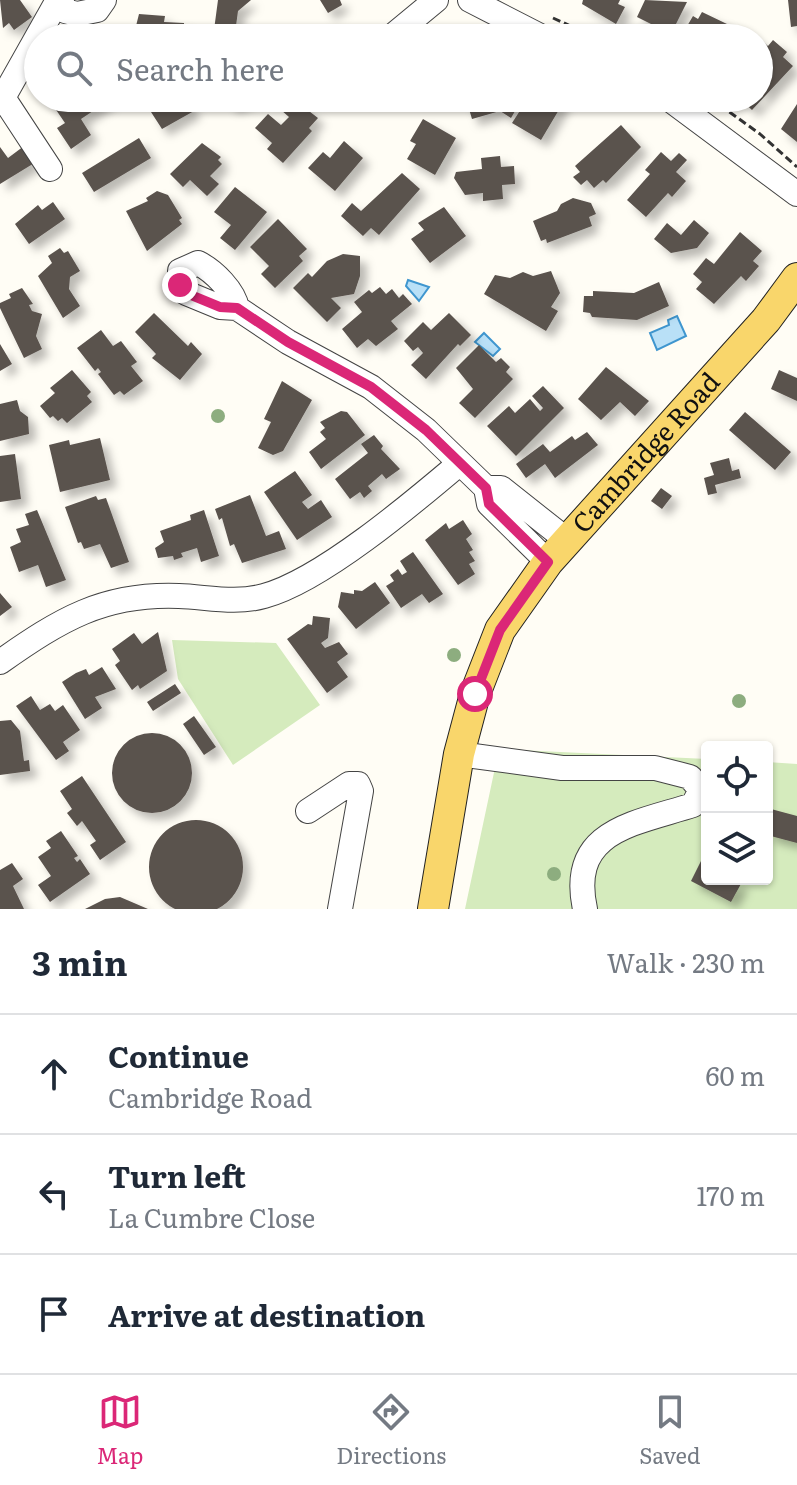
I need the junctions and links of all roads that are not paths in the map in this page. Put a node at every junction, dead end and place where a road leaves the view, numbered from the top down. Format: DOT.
graph roads {
  1 [pos="59,0"];
  2 [pos="104,0"];
  3 [pos="436,0"];
  4 [pos="470,0"];
  5 [pos="45,24"];
  6 [pos="407,24"];
  7 [pos="517,24"];
  8 [pos="24,62"];
  9 [pos="2,101"];
  10 [pos="687,112"];
  11 [pos="50,169"];
  12 [pos="797,194"];
  13 [pos="797,278"];
  14 [pos="237,308"];
  15 [pos="460,463"];
  16 [pos="558,551"];
  17 [pos="0,662"];
  18 [pos="459,754"];
  19 [pos="308,811"];
  20 [pos="340,909"];
  21 [pos="433,909"];
  22 [pos="585,909"];
  1 -- 2 [label="street"];
  1 -- 5 [label="street"];
  3 -- 6 [label="street"];
  4 -- 7 [label="street"];
  8 -- 9 [label="street"];
  9 -- 11 [label="street"];
  10 -- 12 [label="street"];
  13 -- 16 [label="main road, Cambridge Road"];
  14 -- 15 [label="street"];
  15 -- 16 [label="street"];
  15 -- 17 [label="street"];
  16 -- 18 [label="main road, Cambridge Road"];
  18 -- 21 [label="main road, Cambridge Road"];
  18 -- 22 [label="street"];
  19 -- 20 [label="street"];
}
